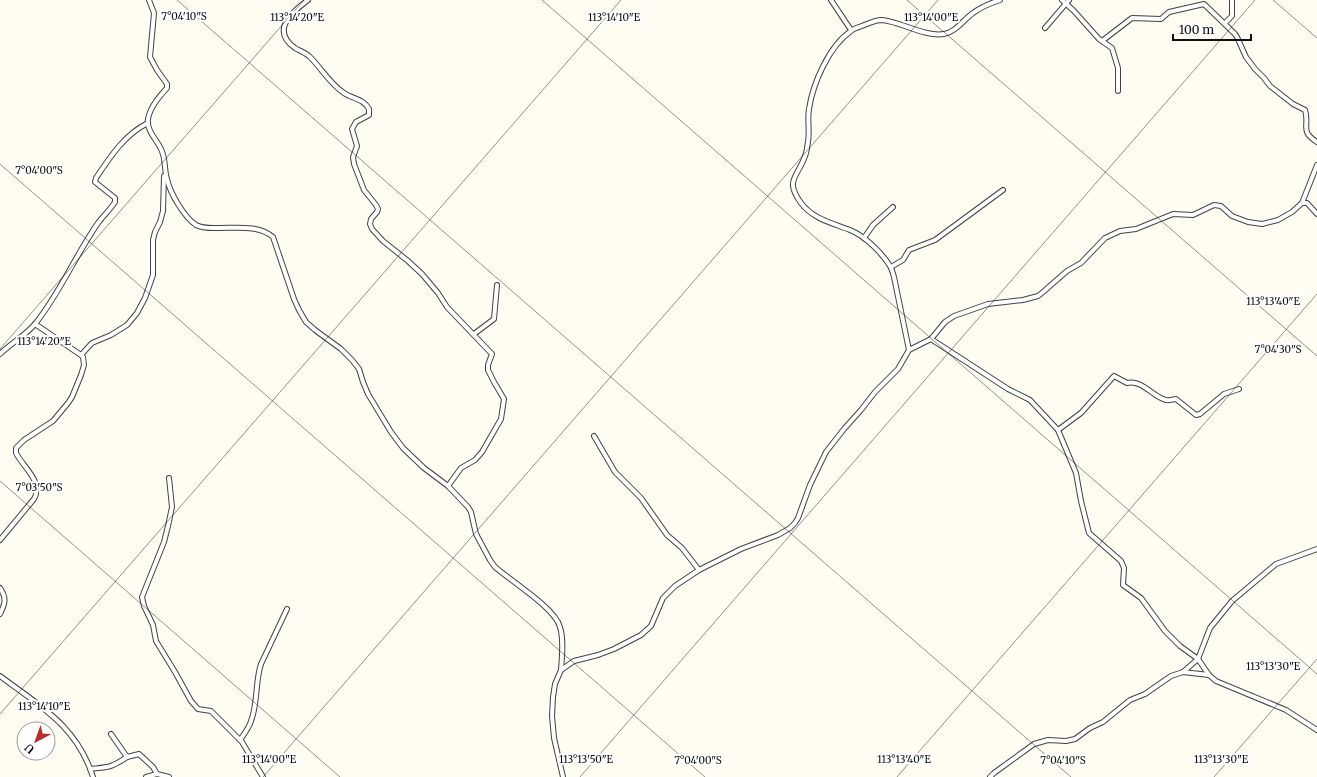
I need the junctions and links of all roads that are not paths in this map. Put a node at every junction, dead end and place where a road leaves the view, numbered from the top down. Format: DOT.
graph roads {
  1 [pos="149,0"];
  2 [pos="308,0"];
  3 [pos="831,0"];
  4 [pos="1000,0"];
  5 [pos="1062,0"];
  6 [pos="1232,0"];
  7 [pos="1068,2"];
  8 [pos="1224,23"];
  9 [pos="1045,28"];
  10 [pos="851,30"];
  11 [pos="1102,41"];
  12 [pos="1118,91"];
  13 [pos="148,122"];
  14 [pos="1317,142"];
  15 [pos="1317,165"];
  16 [pos="165,169"];
  17 [pos="1003,190"];
  18 [pos="1302,203"];
  19 [pos="893,207"];
  20 [pos="1317,214"];
  21 [pos="864,238"];
  22 [pos="891,266"];
  23 [pos="497,285"];
  24 [pos="35,324"];
  25 [pos="474,334"];
  26 [pos="931,339"];
  27 [pos="909,350"];
  28 [pos="0,354"];
  29 [pos="81,355"];
  30 [pos="1239,389"];
  31 [pos="1058,430"];
  32 [pos="594,436"];
  33 [pos="168,478"];
  34 [pos="448,486"];
  35 [pos="0,540"];
  36 [pos="1317,549"];
  37 [pos="699,570"];
  38 [pos="0,588"];
  39 [pos="287,609"];
  40 [pos="0,614"];
  41 [pos="1198,659"];
  42 [pos="561,670"];
  43 [pos="1183,672"];
  44 [pos="1209,675"];
  45 [pos="0,676"];
  46 [pos="1317,730"];
  47 [pos="111,734"];
  48 [pos="240,740"];
  49 [pos="127,756"];
  50 [pos="90,769"];
  51 [pos="157,774"];
  52 [pos="93,777"];
  53 [pos="146,777"];
  54 [pos="169,777"];
  55 [pos="263,777"];
  56 [pos="564,777"];
  57 [pos="990,777"];
  1 -- 13 [label="street"];
  2 -- 25 [label="street"];
  3 -- 10 [label="street"];
  4 -- 10 [label="street"];
  5 -- 7 [label="street"];
  6 -- 8 [label="street"];
  7 -- 9 [label="street"];
  7 -- 11 [label="street"];
  8 -- 11 [label="street"];
  8 -- 14 [label="street"];
  10 -- 21 [label="street"];
  11 -- 12 [label="street"];
  13 -- 16 [label="street"];
  13 -- 24 [label="street"];
  15 -- 18 [label="street"];
  16 -- 29 [label="street"];
  16 -- 34 [label="street"];
  17 -- 22 [label="street"];
  18 -- 20 [label="street"];
  18 -- 26 [label="street"];
  19 -- 21 [label="street"];
  21 -- 22 [label="street"];
  22 -- 27 [label="street"];
  23 -- 25 [label="street"];
  24 -- 28 [label="street"];
  24 -- 29 [label="street"];
  25 -- 34 [label="street"];
  26 -- 27 [label="street"];
  26 -- 31 [label="street"];
  27 -- 37 [label="street"];
  29 -- 35 [label="street"];
  30 -- 31 [label="street"];
  31 -- 41 [label="street"];
  32 -- 37 [label="street"];
  33 -- 48 [label="street"];
  34 -- 42 [label="street"];
  36 -- 41 [label="street"];
  37 -- 42 [label="street"];
  38 -- 40 [label="street"];
  39 -- 48 [label="street"];
  41 -- 43 [label="street"];
  41 -- 44 [label="street"];
  42 -- 56 [label="street"];
  43 -- 44 [label="street"];
  43 -- 57 [label="street"];
  44 -- 46 [label="street"];
  45 -- 50 [label="street"];
  47 -- 49 [label="street"];
  48 -- 55 [label="street"];
  49 -- 50 [label="street"];
  49 -- 51 [label="street"];
  50 -- 52 [label="street"];
  51 -- 53 [label="street"];
  51 -- 54 [label="street"];
}
